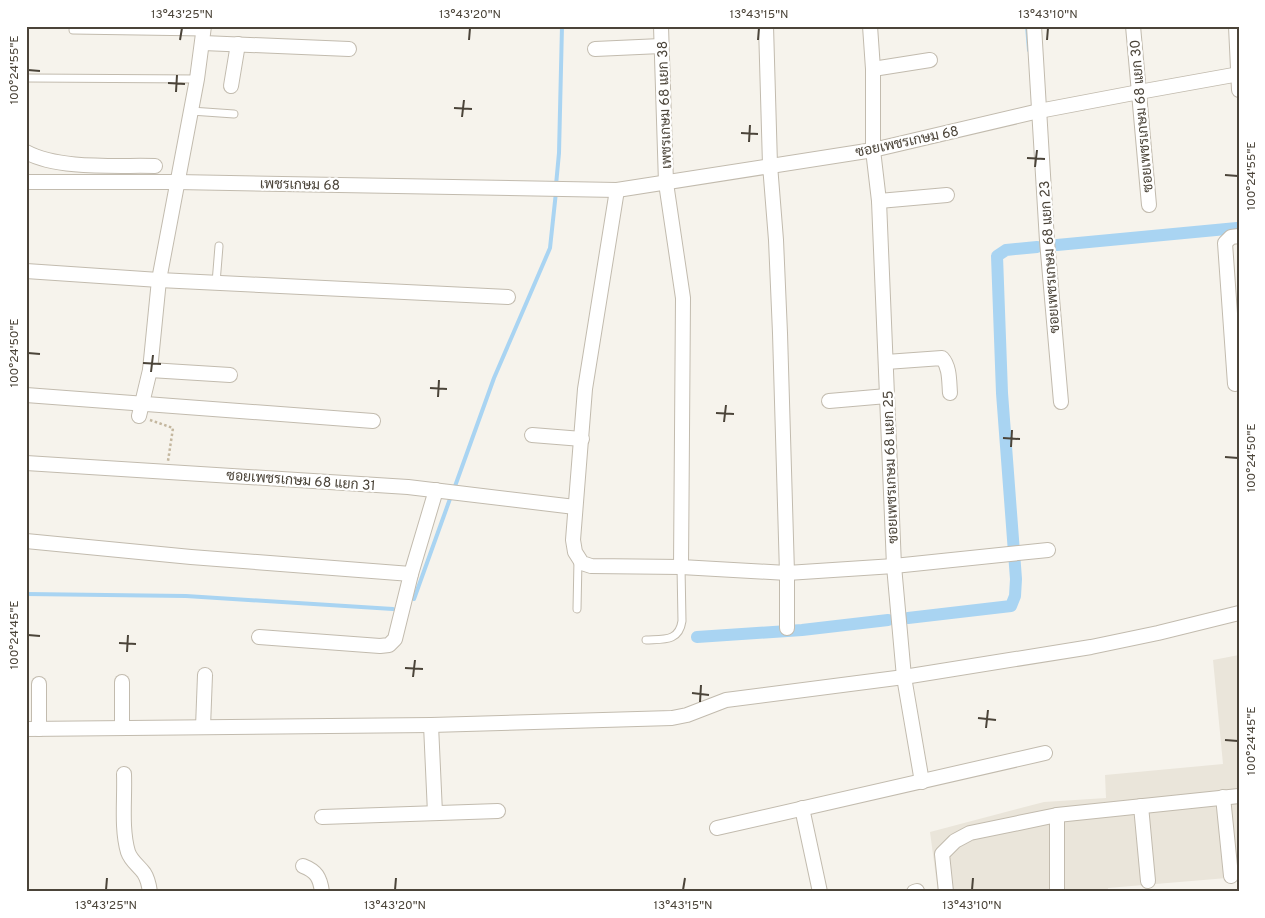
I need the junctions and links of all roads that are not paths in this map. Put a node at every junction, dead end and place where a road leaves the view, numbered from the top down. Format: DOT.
graph roads {
  1 [pos="661,26"];
  2 [pos="766,26"];
  3 [pos="870,26"];
  4 [pos="1034,26"];
  5 [pos="1133,26"];
  6 [pos="1236,26"];
  7 [pos="74,30"];
  8 [pos="204,34"];
  9 [pos="238,44"];
  10 [pos="661,46"];
  11 [pos="349,49"];
  12 [pos="595,49"];
  13 [pos="930,60"];
  14 [pos="873,70"];
  15 [pos="1238,74"];
  16 [pos="29,78"];
  17 [pos="197,79"];
  18 [pos="231,86"];
  19 [pos="1239,90"];
  20 [pos="1139,92"];
  21 [pos="190,111"];
  22 [pos="1039,112"];
  23 [pos="234,114"];
  24 [pos="873,150"];
  25 [pos="26,152"];
  26 [pos="75,165"];
  27 [pos="770,165"];
  28 [pos="155,166"];
  29 [pos="26,182"];
  30 [pos="73,182"];
  31 [pos="176,182"];
  32 [pos="666,183"];
  33 [pos="573,189"];
  34 [pos="617,190"];
  35 [pos="948,195"];
  36 [pos="879,200"];
  37 [pos="1149,205"];
  38 [pos="1239,236"];
  39 [pos="219,246"];
  40 [pos="26,271"];
  41 [pos="160,280"];
  42 [pos="216,283"];
  43 [pos="508,297"];
  44 [pos="886,362"];
  45 [pos="150,370"];
  46 [pos="230,375"];
  47 [pos="1235,384"];
  48 [pos="950,393"];
  49 [pos="26,396"];
  50 [pos="887,396"];
  51 [pos="829,401"];
  52 [pos="1061,402"];
  53 [pos="140,410"];
  54 [pos="373,421"];
  55 [pos="532,435"];
  56 [pos="582,439"];
  57 [pos="26,463"];
  58 [pos="436,490"];
  59 [pos="575,507"];
  60 [pos="26,541"];
  61 [pos="1048,550"];
  62 [pos="578,559"];
  63 [pos="894,566"];
  64 [pos="681,567"];
  65 [pos="787,573"];
  66 [pos="412,574"];
  67 [pos="577,609"];
  68 [pos="1239,613"];
  69 [pos="787,628"];
  70 [pos="259,637"];
  71 [pos="646,640"];
  72 [pos="205,675"];
  73 [pos="904,677"];
  74 [pos="122,682"];
  75 [pos="39,684"];
  76 [pos="431,726"];
  77 [pos="122,728"];
  78 [pos="204,728"];
  79 [pos="32,729"];
  80 [pos="1044,753"];
  81 [pos="124,774"];
  82 [pos="922,782"];
  83 [pos="1239,796"];
  84 [pos="1223,797"];
  85 [pos="1140,806"];
  86 [pos="802,808"];
  87 [pos="498,811"];
  88 [pos="435,813"];
  89 [pos="1057,815"];
  90 [pos="322,816"];
  91 [pos="718,828"];
  92 [pos="302,866"];
  93 [pos="1231,876"];
  94 [pos="1148,881"];
  95 [pos="150,892"];
  96 [pos="322,892"];
  97 [pos="820,892"];
  98 [pos="946,892"];
  99 [pos="1057,892"];
  1 -- 10 [label="street, เพชรเกษม 68 แยก 38"];
  2 -- 27 [label="street"];
  3 -- 14 [label="street, ซอยเพชรเกษม 68 แยก 25"];
  4 -- 22 [label="street, ซอยเพชรเกษม 68 แยก 23"];
  5 -- 20 [label="street, ซอยเพชรเกษม 68 แยก 30"];
  6 -- 15 [label="street"];
  7 -- 8 [label="lane"];
  8 -- 9 [label="street"];
  8 -- 17 [label="street"];
  9 -- 11 [label="street"];
  9 -- 18 [label="street"];
  10 -- 12 [label="street"];
  10 -- 32 [label="street, เพชรเกษม 68 แยก 38"];
  13 -- 14 [label="street"];
  14 -- 24 [label="street, ซอยเพชรเกษม 68 แยก 25"];
  15 -- 19 [label="street"];
  15 -- 20 [label="street, ซอยเพชรเกษม 68"];
  16 -- 17 [label="lane"];
  17 -- 21 [label="street"];
  20 -- 22 [label="street, ซอยเพชรเกษม 68"];
  20 -- 37 [label="street, ซอยเพชรเกษม 68 แยก 30"];
  21 -- 23 [label="lane"];
  21 -- 31 [label="street"];
  22 -- 24 [label="street, ซอยเพชรเกษม 68"];
  22 -- 52 [label="street, ซอยเพชรเกษม 68 แยก 23"];
  24 -- 27 [label="street, ซอยเพชรเกษม 68"];
  24 -- 36 [label="street, ซอยเพชรเกษม 68 แยก 25"];
  25 -- 26 [label="street"];
  26 -- 28 [label="street"];
  26 -- 30 [label="street"];
  27 -- 32 [label="street, ซอยเพชรเกษม 68"];
  27 -- 65 [label="street"];
  29 -- 30 [label="street, เพชรเกษม 68"];
  30 -- 31 [label="street, เพชรเกษม 68"];
  31 -- 33 [label="street, เพชรเกษม 68"];
  31 -- 41 [label="street"];
  32 -- 34 [label="street, ซอยเพชรเกษม 68"];
  32 -- 64 [label="street, เพชรเกษม 68 แยก 38"];
  33 -- 34 [label="street, ซอยเพชรเกษม 68"];
  34 -- 56 [label="street"];
  35 -- 36 [label="street"];
  36 -- 44 [label="street, ซอยเพชรเกษม 68 แยก 25"];
  38 -- 47 [label="street"];
  39 -- 42 [label="lane"];
  40 -- 41 [label="street"];
  41 -- 42 [label="street"];
  41 -- 45 [label="street"];
  42 -- 43 [label="street"];
  44 -- 48 [label="street"];
  44 -- 50 [label="street, ซอยเพชรเกษม 68 แยก 25"];
  45 -- 46 [label="street"];
  45 -- 53 [label="street"];
  49 -- 53 [label="street"];
  50 -- 51 [label="street"];
  50 -- 63 [label="street, ซอยเพชรเกษม 68 แยก 25"];
  53 -- 54 [label="street"];
  55 -- 56 [label="street"];
  56 -- 59 [label="street"];
  57 -- 58 [label="street, ซอยเพชรเกษม 68 แยก 31"];
  58 -- 59 [label="street, ซอยเพชรเกษม 68 แยก 31"];
  58 -- 66 [label="street"];
  59 -- 62 [label="street"];
  60 -- 66 [label="street"];
  61 -- 63 [label="street"];
  62 -- 64 [label="street"];
  62 -- 67 [label="lane"];
  63 -- 65 [label="street"];
  63 -- 73 [label="street, ซอยเพชรเกษม 68 แยก 25"];
  64 -- 65 [label="street"];
  64 -- 71 [label="lane"];
  65 -- 69 [label="street"];
  66 -- 70 [label="street"];
  68 -- 73 [label="street"];
  72 -- 78 [label="street"];
  73 -- 76 [label="street"];
  73 -- 82 [label="street, ซอยเพชรเกษม 68 แยก 25"];
  74 -- 77 [label="street"];
  75 -- 79 [label="street"];
  76 -- 78 [label="street"];
  76 -- 88 [label="street"];
  77 -- 78 [label="street"];
  77 -- 79 [label="street"];
  80 -- 82 [label="street"];
  81 -- 95 [label="street"];
  82 -- 86 [label="street"];
  83 -- 84 [label="street"];
  84 -- 85 [label="street"];
  84 -- 93 [label="street"];
  85 -- 89 [label="street"];
  85 -- 94 [label="street"];
  86 -- 91 [label="street"];
  86 -- 97 [label="street"];
  87 -- 88 [label="street"];
  88 -- 90 [label="street"];
  89 -- 98 [label="street"];
  89 -- 99 [label="street"];
  92 -- 96 [label="street"];
}
